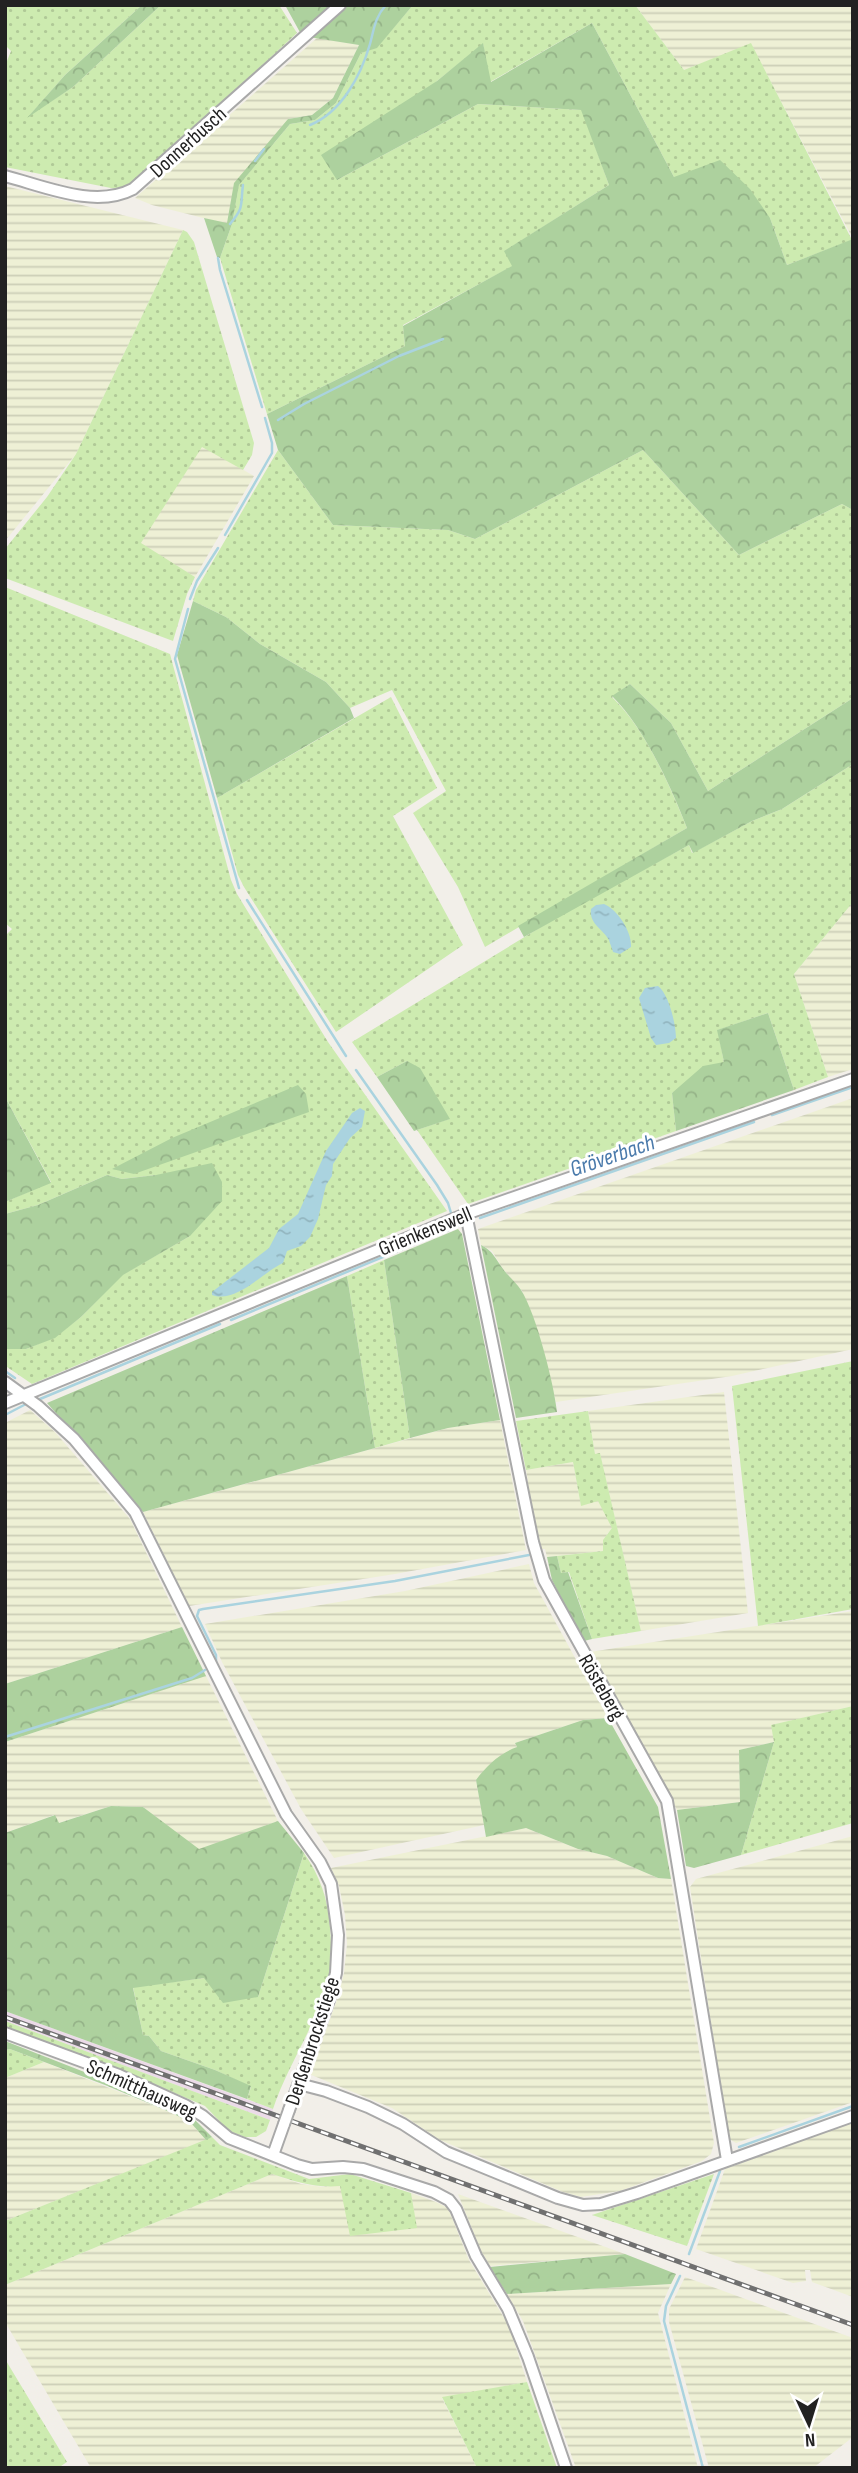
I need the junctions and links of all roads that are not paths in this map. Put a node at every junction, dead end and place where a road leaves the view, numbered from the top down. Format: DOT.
graph roads {
  1 [pos="340,5"];
  2 [pos="5,176"];
  3 [pos="853,1079"];
  4 [pos="466,1214"];
  5 [pos="5,1382"];
  6 [pos="23,1394"];
  7 [pos="5,1403"];
  8 [pos="5,2033"];
  9 [pos="299,2084"];
  10 [pos="853,2116"];
  11 [pos="273,2155"];
  12 [pos="727,2160"];
  13 [pos="566,2468"];
  1 -- 2 [label="street, Donnerbusch"];
  3 -- 4 [label="street, Grienkenswell"];
  4 -- 6 [label="street, Grienkenswell"];
  4 -- 12 [label="street, Rösteberg"];
  5 -- 6 [label="street, Derßenbrockstiege"];
  6 -- 7 [label="street, Grienkenswell"];
  6 -- 9 [label="street, Derßenbrockstiege"];
  8 -- 11 [label="street, Schmitthausweg"];
  9 -- 11 [label="street, Derßenbrockstiege, bridge"];
  9 -- 12 [label="street"];
  10 -- 12 [label="street"];
  11 -- 13 [label="street"];
}
